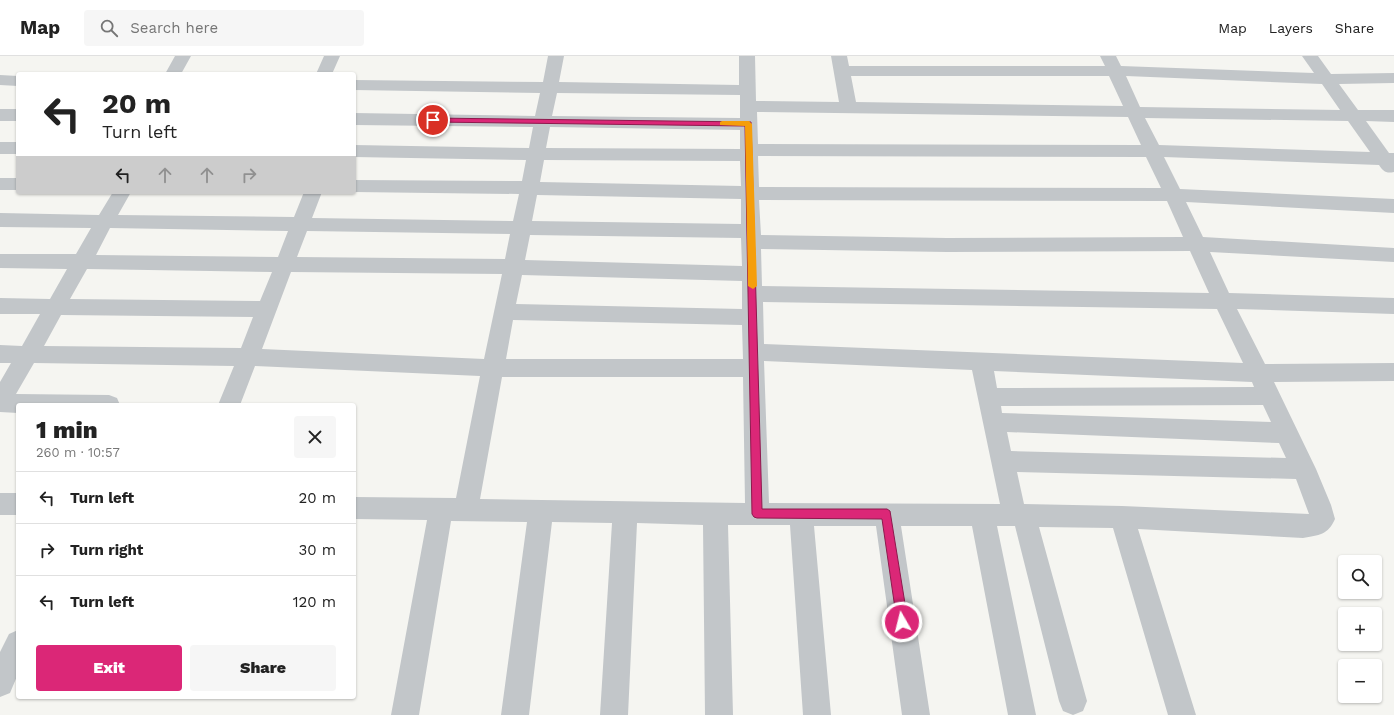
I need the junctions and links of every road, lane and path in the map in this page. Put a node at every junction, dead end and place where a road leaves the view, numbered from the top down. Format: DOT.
graph roads {
  1 [pos="183,56"];
  2 [pos="332,56"];
  3 [pos="556,56"];
  4 [pos="748,56"];
  5 [pos="1310,56"];
  6 [pos="841,64"];
  7 [pos="1111,64"];
  8 [pos="174,72"];
  9 [pos="325,72"];
  10 [pos="1394,78"];
  11 [pos="1326,79"];
  12 [pos="0,80"];
  13 [pos="16,81"];
  14 [pos="356,86"];
  15 [pos="551,87"];
  16 [pos="749,107"];
  17 [pos="848,107"];
  18 [pos="1134,113"];
  19 [pos="0,115"];
  20 [pos="16,115"];
  21 [pos="1354,115"];
  22 [pos="1394,116"];
  23 [pos="356,119"];
  24 [pos="544,121"];
  25 [pos="0,148"];
  26 [pos="16,148"];
  27 [pos="356,151"];
  28 [pos="1152,151"];
  29 [pos="750,152"];
  30 [pos="537,154"];
  31 [pos="1391,164"];
  32 [pos="0,184"];
  33 [pos="16,184"];
  34 [pos="356,186"];
  35 [pos="530,188"];
  36 [pos="751,193"];
  37 [pos="121,194"];
  38 [pos="312,194"];
  39 [pos="1173,196"];
  40 [pos="1394,206"];
  41 [pos="0,220"];
  42 [pos="105,221"];
  43 [pos="301,224"];
  44 [pos="522,227"];
  45 [pos="751,237"];
  46 [pos="1196,244"];
  47 [pos="1394,255"];
  48 [pos="0,261"];
  49 [pos="82,261"];
  50 [pos="285,264"];
  51 [pos="514,267"];
  52 [pos="752,284"];
  53 [pos="1223,301"];
  54 [pos="0,306"];
  55 [pos="56,306"];
  56 [pos="1394,306"];
  57 [pos="267,309"];
  58 [pos="505,312"];
  59 [pos="753,317"];
  60 [pos="0,354"];
  61 [pos="28,355"];
  62 [pos="248,357"];
  63 [pos="754,360"];
  64 [pos="981,362"];
  65 [pos="493,368"];
  66 [pos="1394,372"];
  67 [pos="1258,373"];
  68 [pos="1270,396"];
  69 [pos="988,397"];
  70 [pos="0,402"];
  71 [pos="36,403"];
  72 [pos="230,403"];
  73 [pos="993,422"];
  74 [pos="1287,433"];
  75 [pos="1002,461"];
  76 [pos="1304,469"];
  77 [pos="0,504"];
  78 [pos="16,504"];
  79 [pos="356,508"];
  80 [pos="454,510"];
  81 [pos="541,510"];
  82 [pos="625,512"];
  83 [pos="715,513"];
  84 [pos="757,514"];
  85 [pos="801,514"];
  86 [pos="887,514"];
  87 [pos="982,514"];
  88 [pos="1020,514"];
  89 [pos="1122,517"];
  90 [pos="16,647"];
  91 [pos="0,683"];
  92 [pos="1073,702"];
  93 [pos="405,715"];
  94 [pos="515,715"];
  95 [pos="614,715"];
  96 [pos="719,715"];
  97 [pos="817,715"];
  98 [pos="916,715"];
  99 [pos="1022,715"];
  100 [pos="1182,715"];
  1 -- 8 [label="street"];
  2 -- 9 [label="street"];
  3 -- 15 [label="street"];
  4 -- 16 [label="street"];
  5 -- 11 [label="street"];
  6 -- 7 [label="street"];
  6 -- 17 [label="street"];
  7 -- 11 [label="street"];
  7 -- 18 [label="street"];
  10 -- 11 [label="street"];
  11 -- 21 [label="street"];
  12 -- 13 [label="street"];
  14 -- 15 [label="street"];
  15 -- 16 [label="street"];
  15 -- 24 [label="street"];
  16 -- 17 [label="street"];
  16 -- 24 [label="street"];
  16 -- 29 [label="street"];
  17 -- 18 [label="street"];
  18 -- 21 [label="street"];
  18 -- 28 [label="street"];
  19 -- 20 [label="street"];
  21 -- 22 [label="street"];
  21 -- 31 [label="street"];
  23 -- 24 [label="street"];
  24 -- 30 [label="street"];
  25 -- 26 [label="street"];
  27 -- 30 [label="street"];
  28 -- 29 [label="street"];
  28 -- 31 [label="street"];
  28 -- 39 [label="street"];
  29 -- 30 [label="street"];
  29 -- 36 [label="street"];
  30 -- 35 [label="street"];
  32 -- 33 [label="street"];
  34 -- 35 [label="street"];
  35 -- 36 [label="street"];
  35 -- 44 [label="street"];
  36 -- 39 [label="street"];
  36 -- 45 [label="street"];
  37 -- 42 [label="street"];
  38 -- 43 [label="street"];
  39 -- 40 [label="street"];
  39 -- 46 [label="street"];
  41 -- 42 [label="street"];
  42 -- 43 [label="street"];
  42 -- 49 [label="street"];
  43 -- 44 [label="street"];
  43 -- 50 [label="street"];
  44 -- 45 [label="street"];
  44 -- 51 [label="street"];
  45 -- 46 [label="street"];
  45 -- 52 [label="street"];
  46 -- 47 [label="street"];
  46 -- 53 [label="street"];
  48 -- 49 [label="street"];
  49 -- 50 [label="street"];
  49 -- 55 [label="street"];
  50 -- 51 [label="street"];
  50 -- 57 [label="street"];
  51 -- 52 [label="street"];
  51 -- 58 [label="street"];
  52 -- 53 [label="street"];
  52 -- 59 [label="street"];
  53 -- 56 [label="street"];
  53 -- 67 [label="street"];
  54 -- 55 [label="street"];
  55 -- 57 [label="street"];
  55 -- 61 [label="street"];
  57 -- 62 [label="street"];
  58 -- 59 [label="street"];
  58 -- 65 [label="street"];
  59 -- 63 [label="street"];
  60 -- 61 [label="street"];
  61 -- 62 [label="street"];
  61 -- 70 [label="street"];
  62 -- 65 [label="street"];
  62 -- 72 [label="street"];
  63 -- 64 [label="street"];
  63 -- 65 [label="street"];
  63 -- 84 [label="street"];
  64 -- 67 [label="street"];
  64 -- 69 [label="street"];
  65 -- 80 [label="street"];
  66 -- 67 [label="street"];
  67 -- 68 [label="street"];
  68 -- 69 [label="street"];
  68 -- 74 [label="street"];
  69 -- 73 [label="street"];
  70 -- 71 [label="street"];
  73 -- 74 [label="street"];
  73 -- 75 [label="street"];
  74 -- 76 [label="street"];
  75 -- 76 [label="street"];
  75 -- 88 [label="street"];
  76 -- 89 [label="street"];
  77 -- 78 [label="street"];
  79 -- 80 [label="street"];
  80 -- 81 [label="street"];
  80 -- 93 [label="street"];
  81 -- 82 [label="street"];
  81 -- 94 [label="street"];
  82 -- 83 [label="street"];
  82 -- 95 [label="street"];
  83 -- 84 [label="street"];
  83 -- 96 [label="street"];
  84 -- 85 [label="street"];
  85 -- 86 [label="street"];
  85 -- 97 [label="street"];
  86 -- 87 [label="street"];
  86 -- 98 [label="street"];
  87 -- 88 [label="street"];
  87 -- 99 [label="street"];
  88 -- 89 [label="street"];
  88 -- 92 [label="street"];
  89 -- 100 [label="street"];
  90 -- 91 [label="street"];
}
